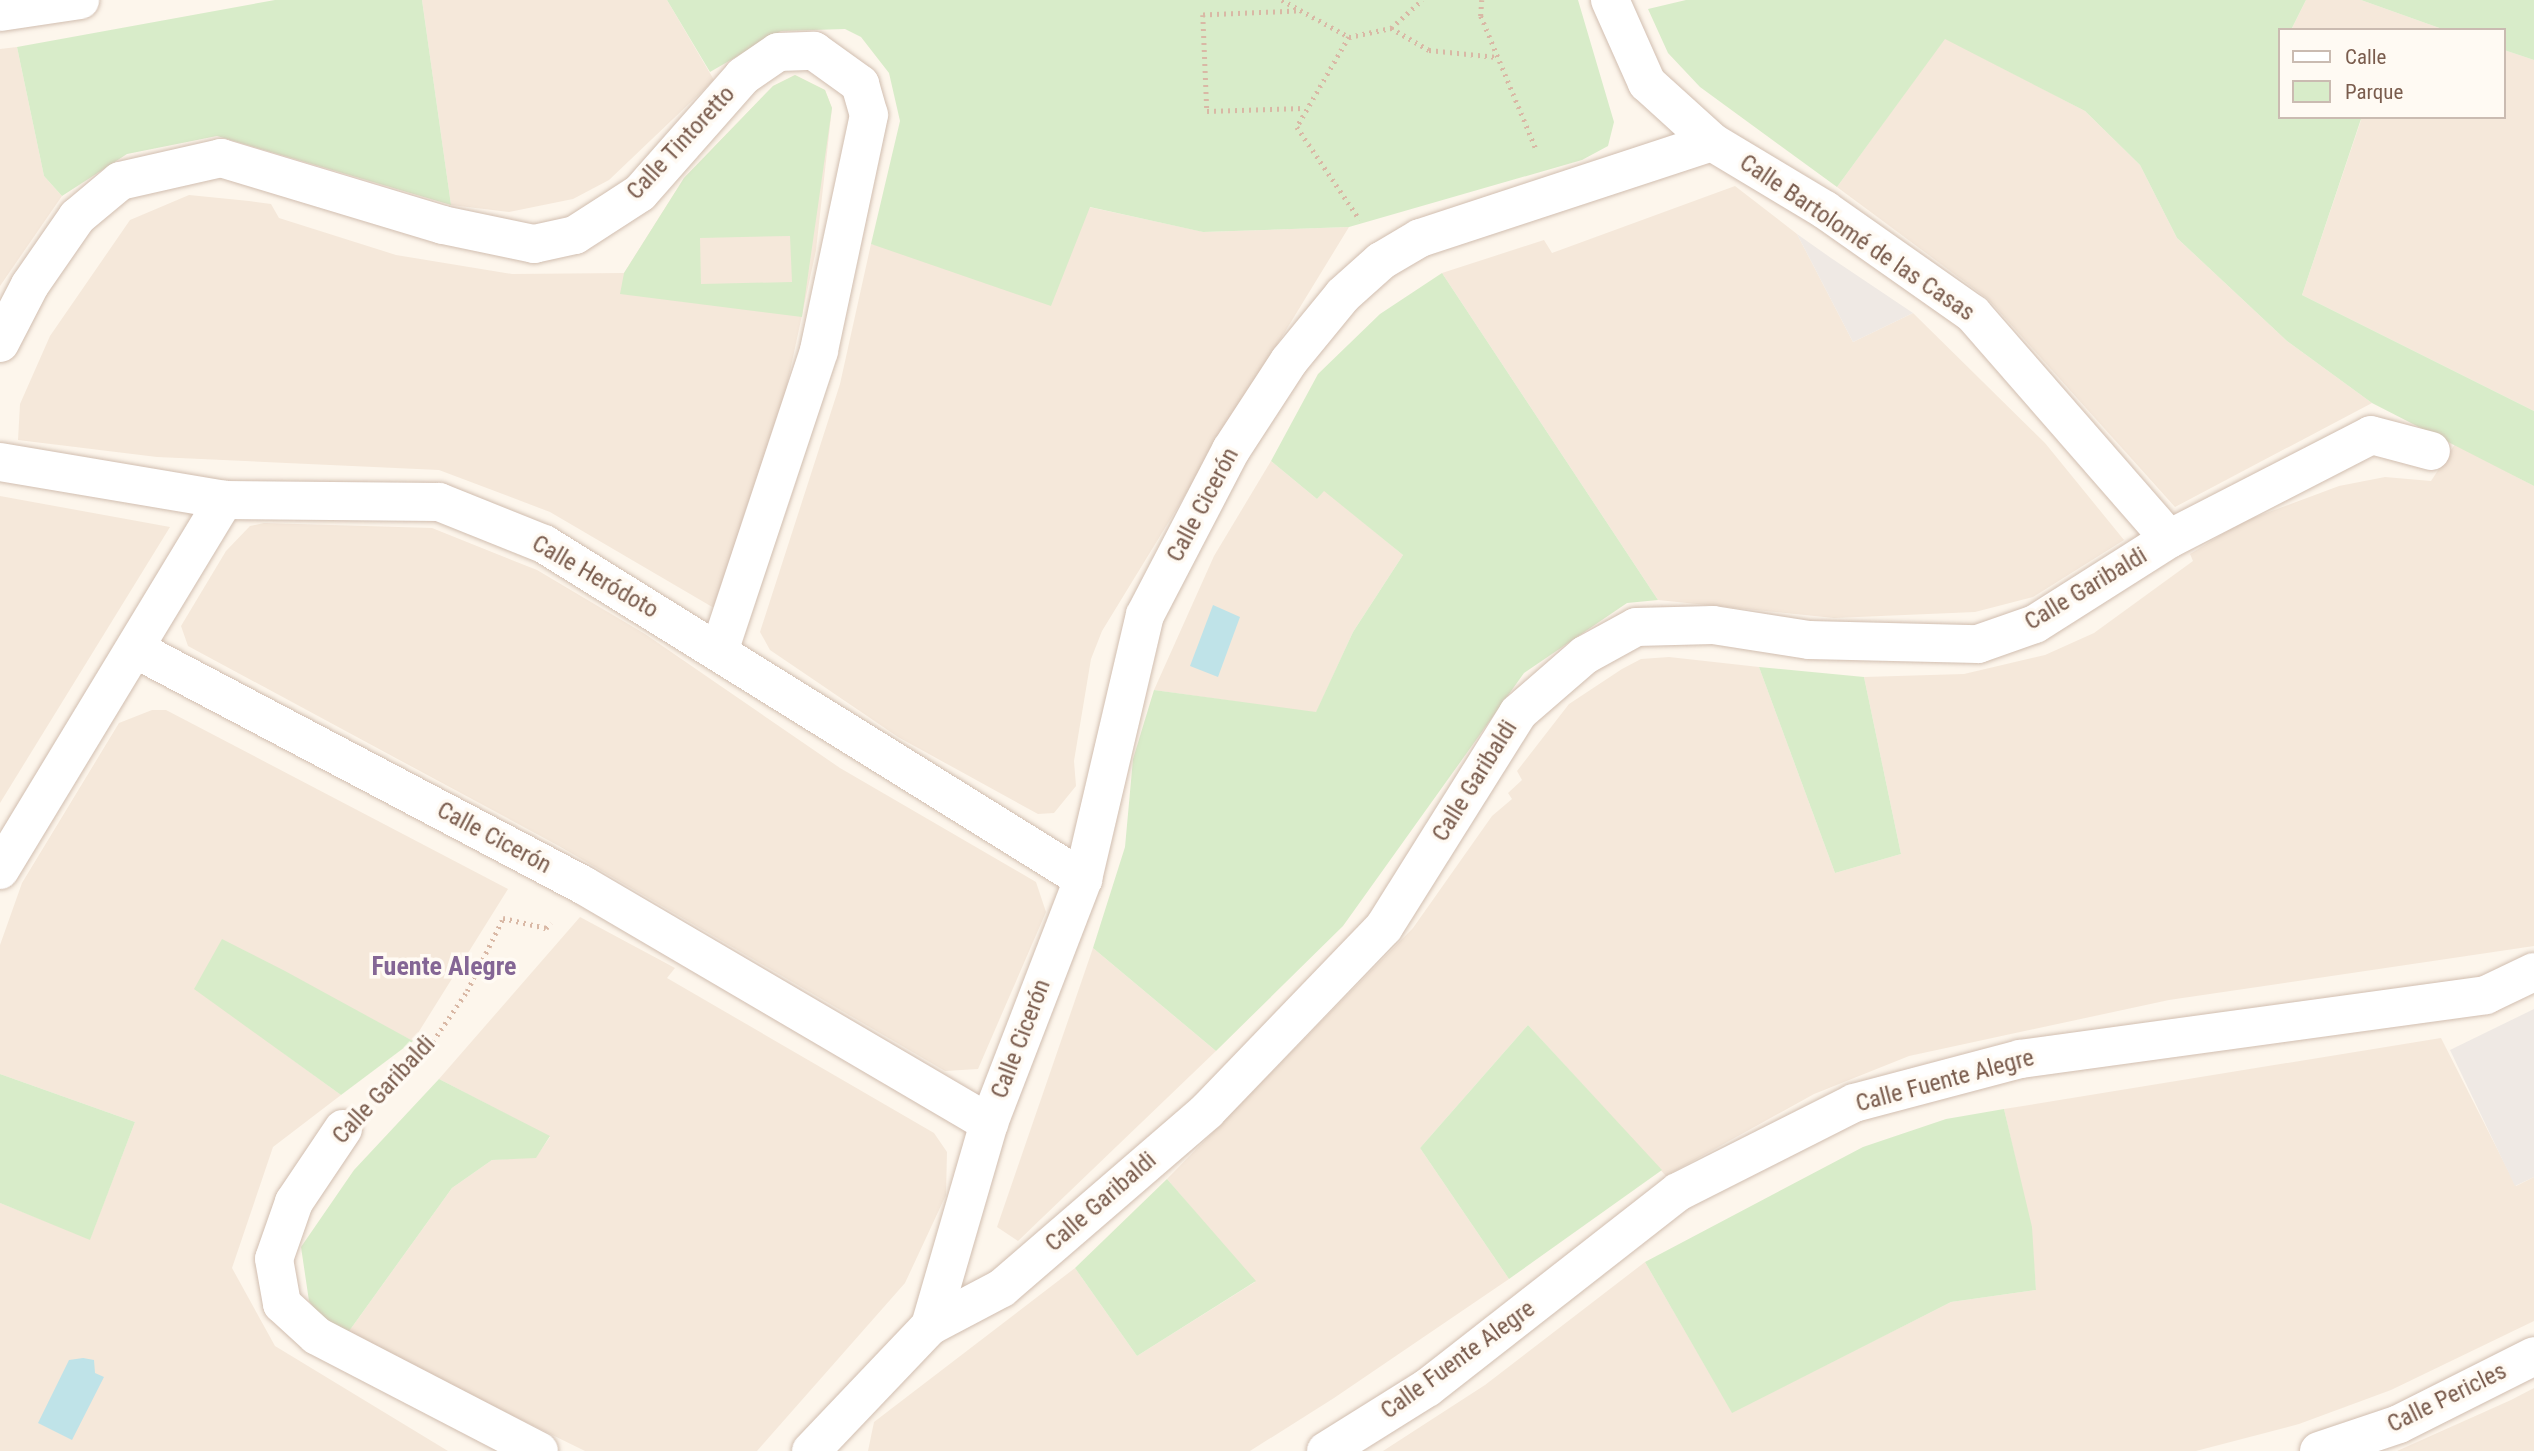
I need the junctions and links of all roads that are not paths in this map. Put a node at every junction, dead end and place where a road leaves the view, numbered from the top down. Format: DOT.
graph roads {
  1 [pos="80,0"];
  2 [pos="1611,0"];
  3 [pos="0,12"];
  4 [pos="1712,142"];
  5 [pos="0,343"];
  6 [pos="2431,451"];
  7 [pos="0,462"];
  8 [pos="224,500"];
  9 [pos="2169,539"];
  10 [pos="137,650"];
  11 [pos="719,651"];
  12 [pos="0,870"];
  13 [pos="1083,879"];
  14 [pos="2534,972"];
  15 [pos="989,1123"];
  16 [pos="343,1129"];
  17 [pos="930,1326"];
  18 [pos="2534,1356"];
  19 [pos="539,1451"];
  20 [pos="811,1451"];
  21 [pos="1326,1451"];
  22 [pos="2319,1451"];
  1 -- 3 [label="street"];
  2 -- 4 [label="street, Calle Bartolomé de las Casas"];
  4 -- 9 [label="street, Calle Bartolomé de las Casas"];
  4 -- 13 [label="street, Calle Cicerón"];
  5 -- 11 [label="street, Calle Tintoretto"];
  6 -- 9 [label="street, Calle Garibaldi"];
  7 -- 8 [label="street, Calle Heródoto"];
  8 -- 10 [label="street"];
  8 -- 11 [label="street, Calle Heródoto"];
  9 -- 17 [label="street, Calle Garibaldi"];
  10 -- 12 [label="street"];
  10 -- 15 [label="street, Calle Cicerón"];
  11 -- 13 [label="street, Calle Heródoto"];
  13 -- 15 [label="street, Calle Cicerón"];
  14 -- 21 [label="street, Calle Fuente Alegre"];
  15 -- 17 [label="street, Calle Cicerón"];
  16 -- 19 [label="street, Calle Garibaldi"];
  17 -- 20 [label="street, Calle Garibaldi"];
  18 -- 22 [label="street, Calle Pericles"];
}
